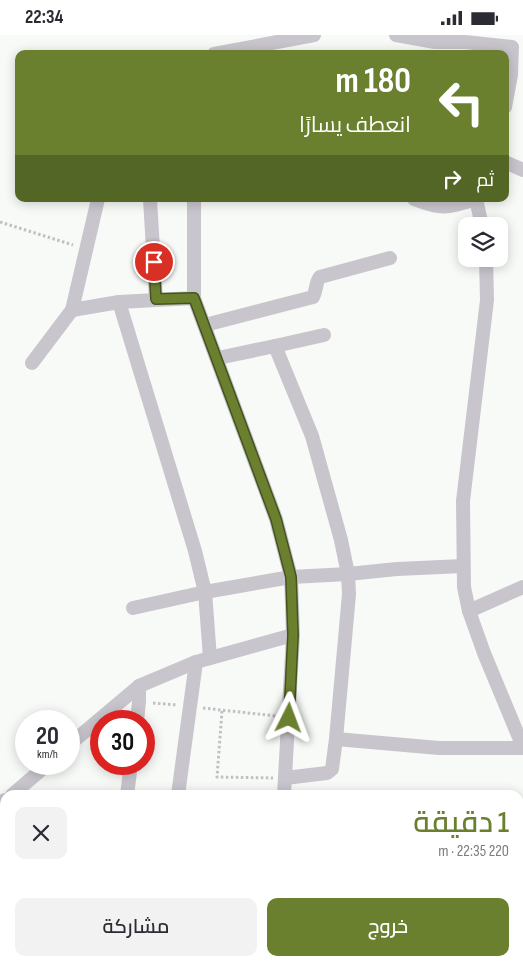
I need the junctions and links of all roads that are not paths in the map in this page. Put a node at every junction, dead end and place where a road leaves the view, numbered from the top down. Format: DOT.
graph roads {
  1 [pos="314,35"];
  2 [pos="396,35"];
  3 [pos="435,38"];
  4 [pos="465,39"];
  5 [pos="508,44"];
  6 [pos="235,50"];
  7 [pos="509,64"];
  8 [pos="509,88"];
  9 [pos="509,165"];
  10 [pos="523,170"];
  11 [pos="97,202"];
  12 [pos="150,202"];
  13 [pos="194,202"];
  14 [pos="423,202"];
  15 [pos="467,202"];
  16 [pos="477,202"];
  17 [pos="480,217"];
  18 [pos="390,258"];
  19 [pos="486,267"];
  20 [pos="194,298"];
  21 [pos="156,299"];
  22 [pos="118,302"];
  23 [pos="72,310"];
  24 [pos="205,325"];
  25 [pos="324,335"];
  26 [pos="275,346"];
  27 [pos="218,359"];
  28 [pos="32,363"];
  29 [pos="463,566"];
  30 [pos="348,574"];
  31 [pos="291,577"];
  32 [pos="523,587"];
  33 [pos="205,592"];
  34 [pos="133,608"];
  35 [pos="469,611"];
  36 [pos="293,635"];
  37 [pos="210,658"];
  38 [pos="196,662"];
  39 [pos="139,686"];
  40 [pos="138,710"];
  41 [pos="80,736"];
  42 [pos="336,739"];
  43 [pos="523,748"];
  44 [pos="35,775"];
  45 [pos="130,775"];
  46 [pos="285,779"];
  47 [pos="18,790"];
  48 [pos="128,790"];
  49 [pos="179,790"];
  50 [pos="284,790"];
  1 -- 6 [label="street"];
  2 -- 3 [label="street"];
  3 -- 4 [label="street"];
  4 -- 5 [label="street"];
  7 -- 8 [label="street"];
  9 -- 10 [label="street"];
  11 -- 23 [label="street"];
  12 -- 21 [label="street"];
  13 -- 20 [label="street"];
  14 -- 15 [label="street"];
  16 -- 17 [label="street"];
  18 -- 24 [label="street"];
  19 -- 29 [label="street"];
  20 -- 21 [label="street"];
  20 -- 24 [label="street"];
  21 -- 22 [label="street"];
  22 -- 23 [label="street"];
  22 -- 33 [label="street"];
  23 -- 28 [label="street"];
  24 -- 27 [label="street"];
  25 -- 26 [label="street"];
  26 -- 27 [label="street"];
  26 -- 30 [label="street"];
  27 -- 31 [label="street"];
  29 -- 30 [label="street"];
  29 -- 35 [label="street"];
  30 -- 31 [label="street"];
  30 -- 42 [label="street"];
  31 -- 33 [label="street"];
  31 -- 36 [label="street"];
  32 -- 35 [label="street"];
  33 -- 34 [label="street"];
  33 -- 37 [label="street"];
  35 -- 43 [label="street"];
  36 -- 37 [label="street"];
  36 -- 46 [label="street"];
  37 -- 38 [label="street"];
  38 -- 39 [label="street"];
  38 -- 49 [label="street"];
  39 -- 40 [label="street"];
  39 -- 41 [label="street"];
  42 -- 43 [label="street"];
  42 -- 46 [label="street"];
  44 -- 47 [label="street"];
  45 -- 48 [label="street"];
  46 -- 50 [label="street"];
}
